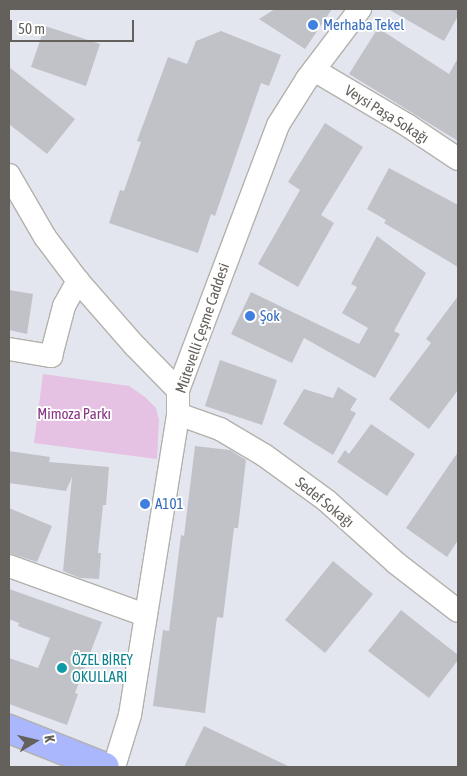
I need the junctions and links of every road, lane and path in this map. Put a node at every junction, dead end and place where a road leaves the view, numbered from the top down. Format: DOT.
graph roads {
  1 [pos="360,9"];
  2 [pos="314,70"];
  3 [pos="458,159"];
  4 [pos="9,176"];
  5 [pos="16,202"];
  6 [pos="78,281"];
  7 [pos="9,349"];
  8 [pos="178,390"];
  9 [pos="178,414"];
  10 [pos="9,566"];
  11 [pos="458,611"];
  12 [pos="145,615"];
  13 [pos="9,730"];
  14 [pos="105,767"];
  15 [pos="114,767"];
  1 -- 2 [label="street, Mütevelli Çeşme Caddesi"];
  2 -- 3 [label="street, Veysi Paşa Sokağı"];
  2 -- 8 [label="street, Mütevelli Çeşme Caddesi"];
  4 -- 5 [label="street"];
  5 -- 6 [label="street"];
  6 -- 7 [label="street"];
  6 -- 8 [label="street"];
  8 -- 9 [label="street, Mütevelli Çeşme Caddesi"];
  9 -- 11 [label="street, Sedef Sokağı"];
  9 -- 12 [label="street, Mütevelli Çeşme Caddesi"];
  10 -- 12 [label="street"];
  12 -- 15 [label="street, Mütevelli Çeşme Caddesi"];
  13 -- 14 [label="main road"];
}
